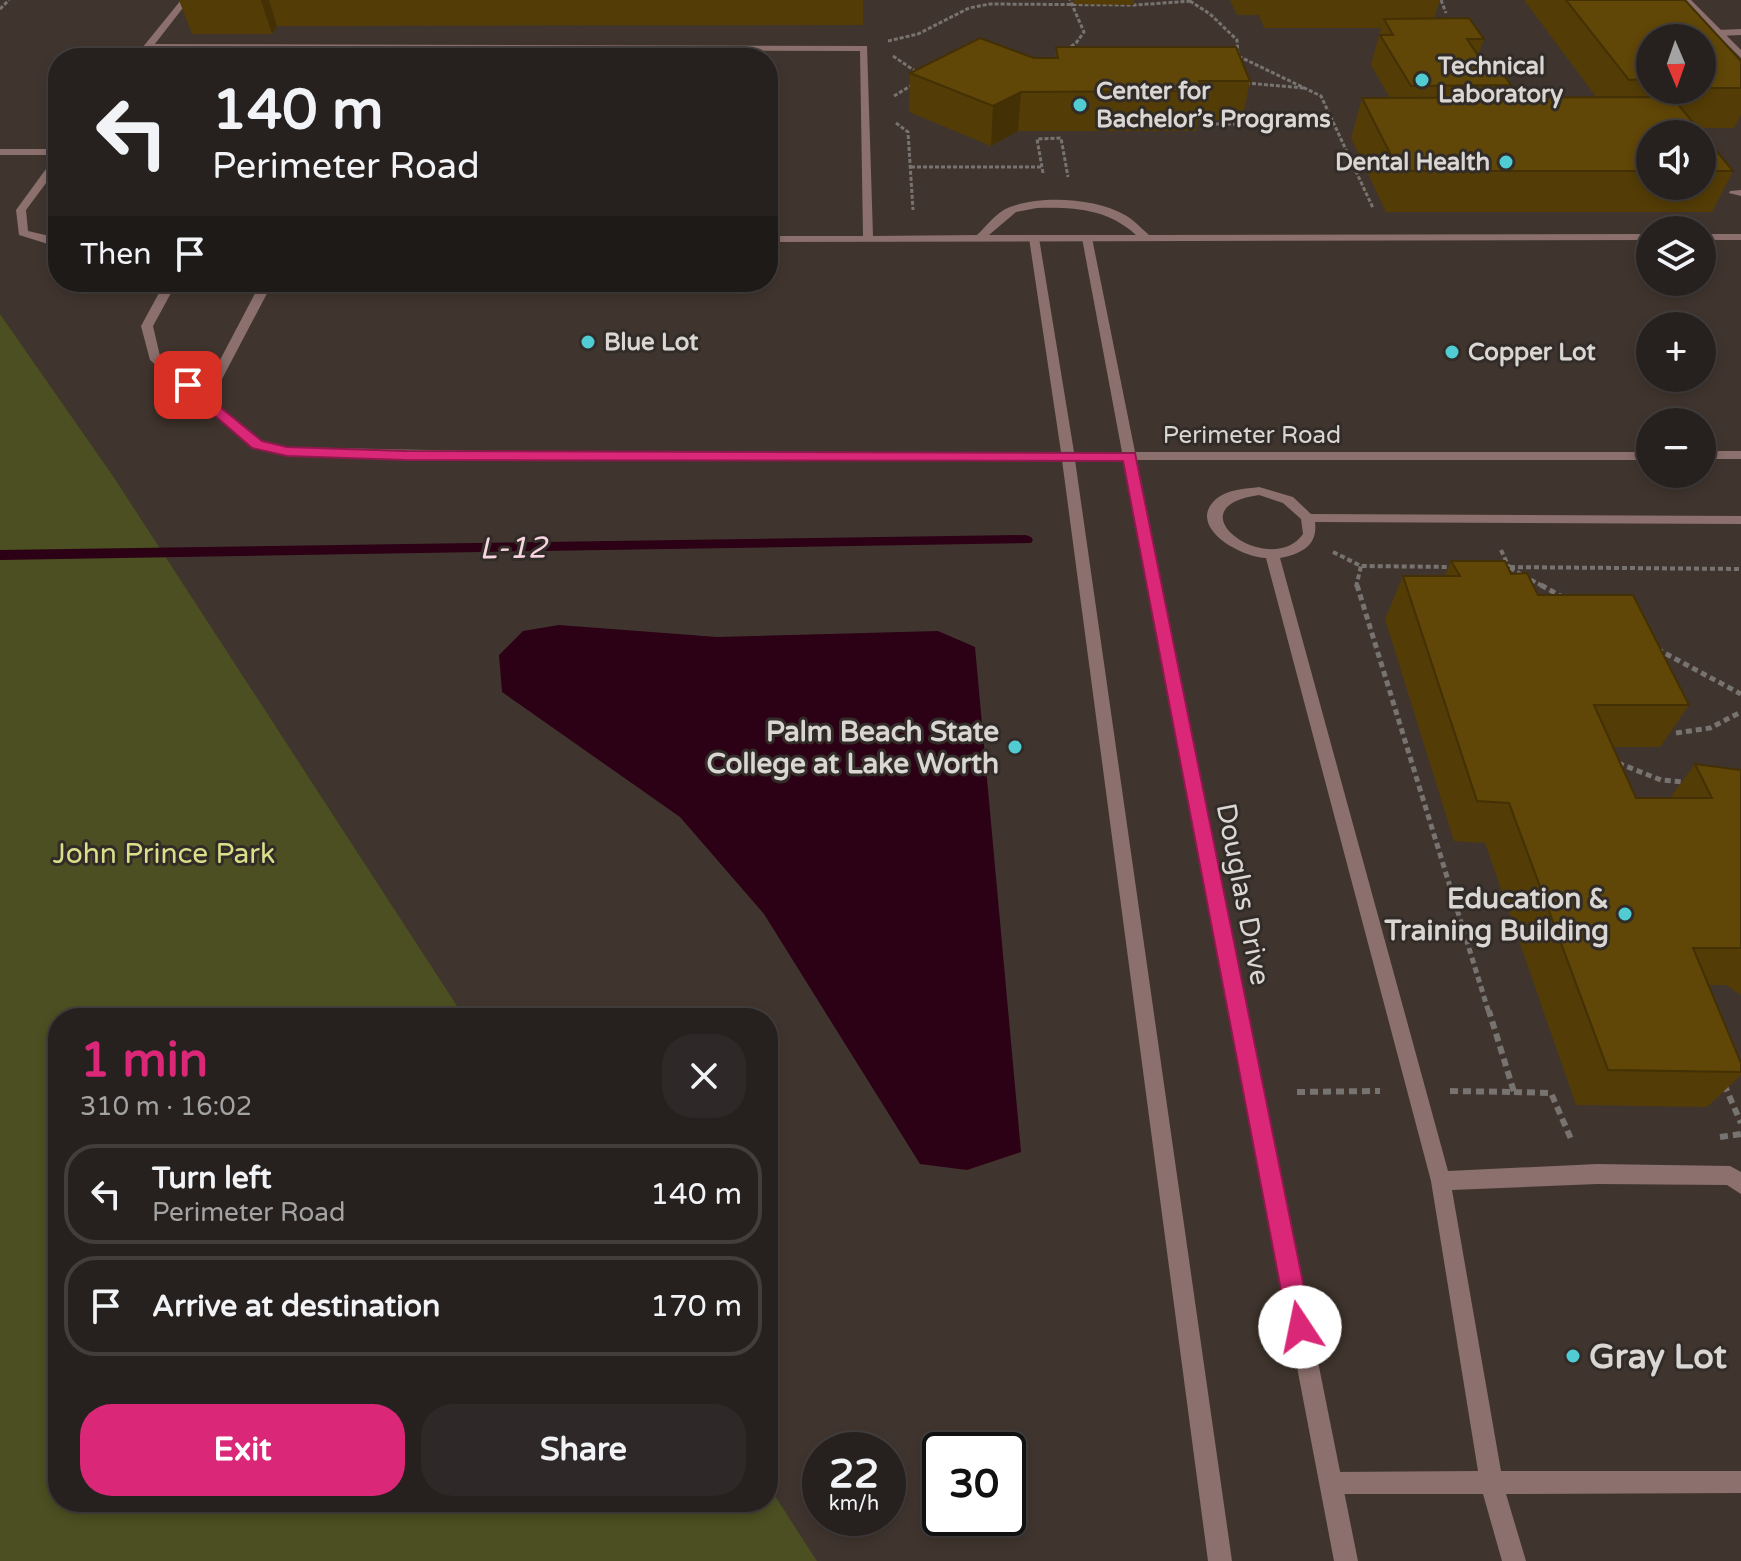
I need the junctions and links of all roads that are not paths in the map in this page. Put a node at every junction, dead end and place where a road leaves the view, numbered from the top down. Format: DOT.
graph roads {
  1 [pos="185,0"];
  2 [pos="1686,0"];
  3 [pos="1741,32"];
  4 [pos="1718,33"];
  5 [pos="147,47"];
  6 [pos="224,47"];
  7 [pos="1741,55"];
  8 [pos="0,152"];
  9 [pos="48,152"];
  10 [pos="48,174"];
  11 [pos="1636,237"];
  12 [pos="1716,237"];
  13 [pos="1741,237"];
  14 [pos="1034,238"];
  15 [pos="1087,238"];
  16 [pos="1146,238"];
  17 [pos="778,239"];
  18 [pos="868,239"];
  19 [pos="979,239"];
  20 [pos="48,241"];
  21 [pos="166,292"];
  22 [pos="262,292"];
  23 [pos="205,400"];
  24 [pos="1716,455"];
  25 [pos="1741,455"];
  26 [pos="1636,456"];
  27 [pos="1068,457"];
  28 [pos="1130,457"];
  29 [pos="1308,518"];
  30 [pos="1741,520"];
  31 [pos="1272,554"];
  32 [pos="1441,1181"];
  33 [pos="1741,1184"];
  34 [pos="1491,1482"];
  35 [pos="1741,1482"];
  36 [pos="1331,1483"];
  37 [pos="1220,1561"];
  38 [pos="1346,1561"];
  39 [pos="1514,1561"];
  1 -- 5 [label="street"];
  2 -- 4 [label="street"];
  3 -- 4 [label="street"];
  4 -- 7 [label="street"];
  5 -- 6 [label="street"];
  6 -- 18 [label="street"];
  8 -- 9 [label="street"];
  10 -- 20 [label="street"];
  11 -- 16 [label="street"];
  12 -- 13 [label="street"];
  14 -- 15 [label="street"];
  14 -- 19 [label="street"];
  14 -- 27 [label="street"];
  15 -- 16 [label="street"];
  15 -- 28 [label="street, Douglas Drive"];
  16 -- 19 [label="street"];
  17 -- 18 [label="street"];
  18 -- 19 [label="street"];
  21 -- 23 [label="street, Perimeter Road"];
  22 -- 23 [label="street"];
  23 -- 27 [label="street, Perimeter Road"];
  24 -- 25 [label="street"];
  26 -- 28 [label="street, Perimeter Road"];
  27 -- 28 [label="street, Perimeter Road"];
  27 -- 37 [label="street"];
  28 -- 36 [label="street, Douglas Drive"];
  29 -- 30 [label="street"];
  29 -- 31 [label="street"];
  29 -- 31 [label="street"];
  31 -- 32 [label="street"];
  32 -- 33 [label="street"];
  32 -- 34 [label="street"];
  34 -- 35 [label="street"];
  34 -- 36 [label="street"];
  34 -- 39 [label="street"];
  36 -- 38 [label="street, Douglas Drive"];
}
